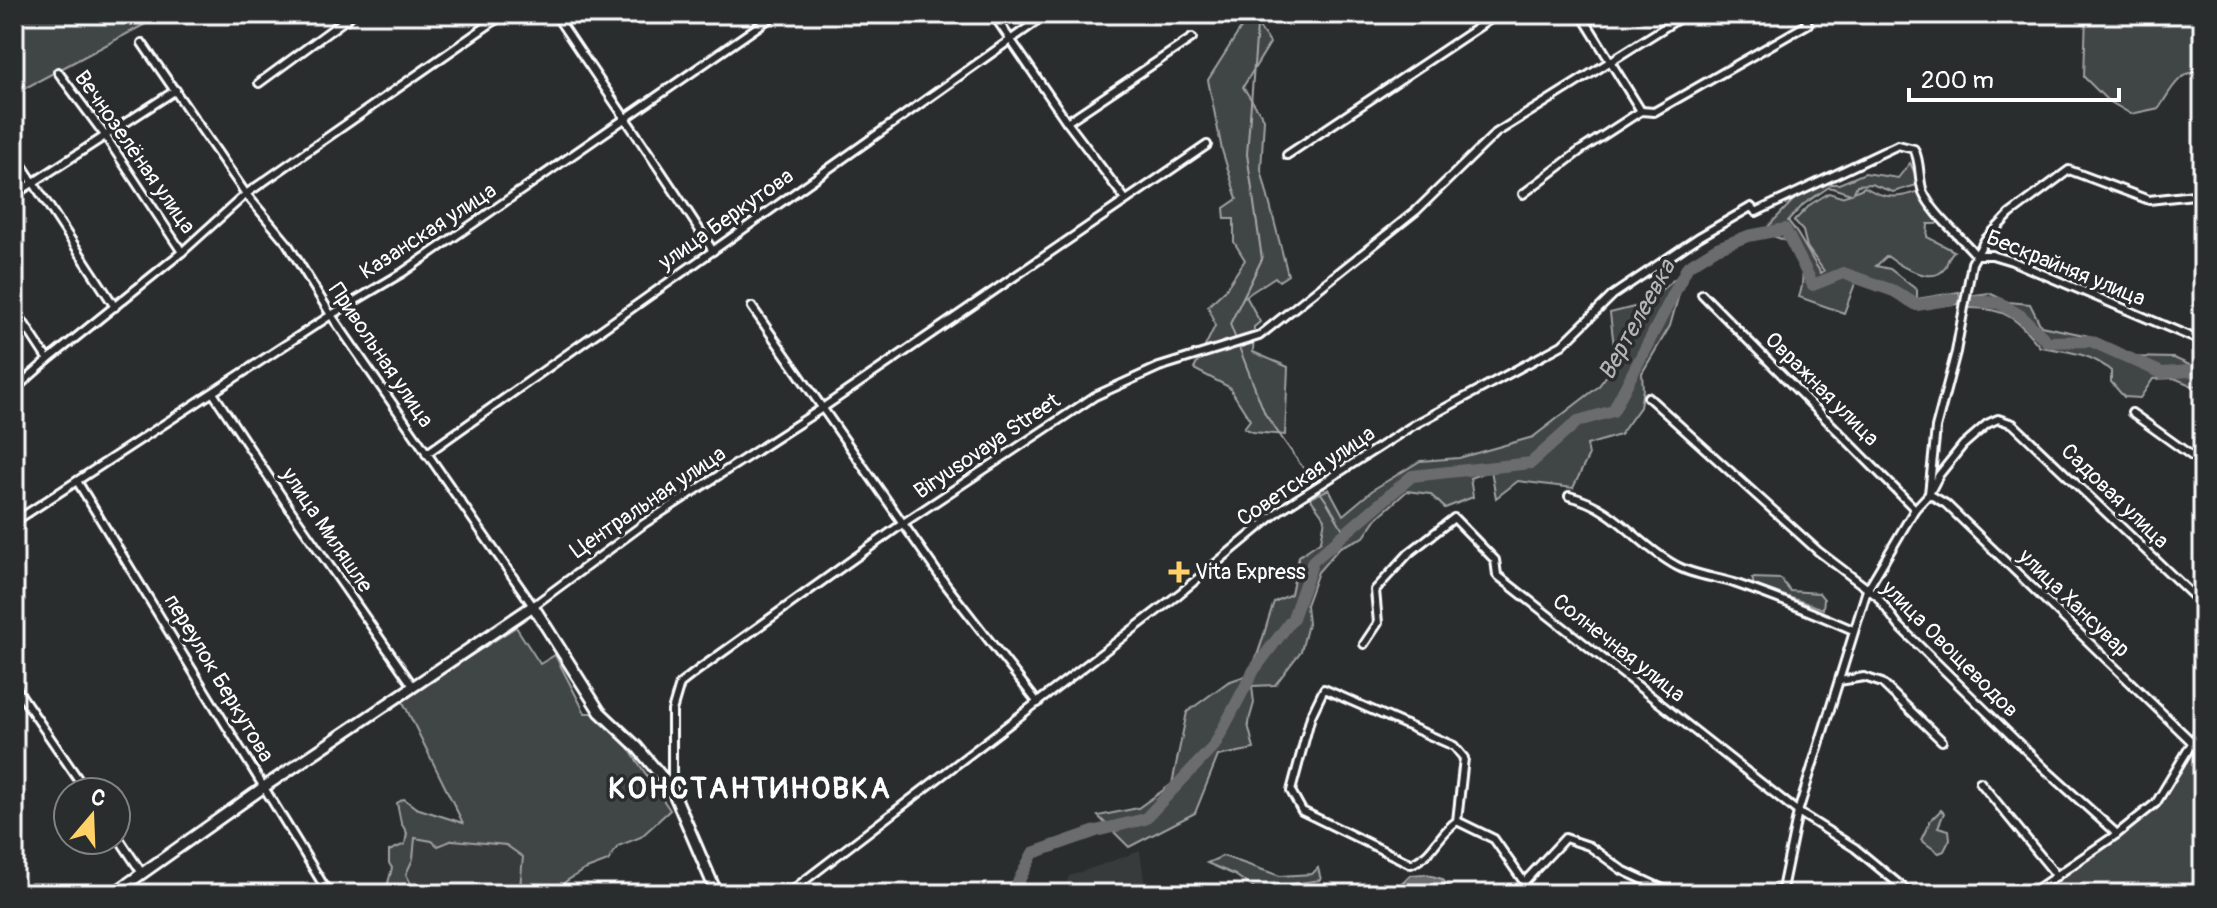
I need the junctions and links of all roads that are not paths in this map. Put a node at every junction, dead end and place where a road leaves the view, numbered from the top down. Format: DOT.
graph roads {
  1 [pos="353,14"];
  2 [pos="504,14"];
  3 [pos="555,14"];
  4 [pos="776,14"];
  5 [pos="993,14"];
  6 [pos="1047,14"];
  7 [pos="1498,14"];
  8 [pos="1581,14"];
  9 [pos="1686,14"];
  10 [pos="1803,14"];
  11 [pos="1010,38"];
  12 [pos="1192,38"];
  13 [pos="142,43"];
  14 [pos="1609,61"];
  15 [pos="58,72"];
  16 [pos="259,83"];
  17 [pos="176,90"];
  18 [pos="1641,111"];
  19 [pos="625,120"];
  20 [pos="1067,122"];
  21 [pos="104,134"];
  22 [pos="1207,145"];
  23 [pos="14,153"];
  24 [pos="1287,155"];
  25 [pos="34,182"];
  26 [pos="246,194"];
  27 [pos="1523,194"];
  28 [pos="2203,194"];
  29 [pos="14,195"];
  30 [pos="1126,200"];
  31 [pos="1751,207"];
  32 [pos="713,251"];
  33 [pos="182,252"];
  34 [pos="1976,255"];
  35 [pos="1702,294"];
  36 [pos="115,307"];
  37 [pos="752,307"];
  38 [pos="14,308"];
  39 [pos="331,315"];
  40 [pos="2203,342"];
  41 [pos="48,360"];
  42 [pos="14,390"];
  43 [pos="213,393"];
  44 [pos="1648,397"];
  45 [pos="824,407"];
  46 [pos="2132,413"];
  47 [pos="426,454"];
  48 [pos="2203,464"];
  49 [pos="77,481"];
  50 [pos="1929,494"];
  51 [pos="1569,496"];
  52 [pos="1915,509"];
  53 [pos="14,522"];
  54 [pos="905,522"];
  55 [pos="1867,590"];
  56 [pos="2203,605"];
  57 [pos="533,606"];
  58 [pos="1853,630"];
  59 [pos="1364,644"];
  60 [pos="1839,681"];
  61 [pos="14,685"];
  62 [pos="413,686"];
  63 [pos="1038,703"];
  64 [pos="2203,725"];
  65 [pos="1942,741"];
  66 [pos="2192,742"];
  67 [pos="76,776"];
  68 [pos="1980,782"];
  69 [pos="264,787"];
  70 [pos="672,789"];
  71 [pos="1798,812"];
  72 [pos="1457,821"];
  73 [pos="2117,834"];
  74 [pos="131,856"];
  75 [pos="142,873"];
  76 [pos="2057,876"];
  77 [pos="1524,882"];
  78 [pos="1781,892"];
  79 [pos="113,894"];
  80 [pos="329,894"];
  81 [pos="717,894"];
  82 [pos="787,894"];
  83 [pos="1527,894"];
  84 [pos="1674,894"];
  85 [pos="1762,894"];
  86 [pos="1911,894"];
  87 [pos="2030,894"];
  1 -- 16 [label="street"];
  2 -- 26 [label="street"];
  3 -- 19 [label="street"];
  4 -- 19 [label="street, Казанская улица"];
  5 -- 11 [label="street"];
  6 -- 11 [label="street, улица Беркутова"];
  7 -- 24 [label="street"];
  8 -- 14 [label="street"];
  9 -- 14 [label="street, Biryusovaya Street"];
  10 -- 18 [label="street"];
  11 -- 20 [label="street"];
  11 -- 32 [label="street, улица Беркутова"];
  12 -- 20 [label="street"];
  13 -- 17 [label="street, Привольная улица"];
  14 -- 18 [label="street"];
  14 -- 54 [label="street, Biryusovaya Street"];
  15 -- 21 [label="street, Вечнозелёная улица"];
  17 -- 21 [label="street"];
  17 -- 26 [label="street, Привольная улица"];
  18 -- 27 [label="street"];
  19 -- 32 [label="street"];
  19 -- 39 [label="street, Казанская улица"];
  20 -- 30 [label="street"];
  21 -- 25 [label="street"];
  21 -- 33 [label="street, Вечнозелёная улица"];
  22 -- 30 [label="street, Центральная улица"];
  23 -- 25 [label="street"];
  25 -- 29 [label="street"];
  25 -- 36 [label="street"];
  26 -- 33 [label="street"];
  26 -- 39 [label="street, Привольная улица"];
  28 -- 34 [label="street"];
  30 -- 45 [label="street, Центральная улица"];
  31 -- 34 [label="street, Бескрайняя улица"];
  31 -- 63 [label="street, Советская улица"];
  32 -- 47 [label="street, улица Беркутова"];
  33 -- 36 [label="street"];
  34 -- 40 [label="street, Бескрайняя улица"];
  34 -- 50 [label="street"];
  35 -- 52 [label="street, Овражная улица"];
  36 -- 41 [label="street"];
  37 -- 45 [label="street"];
  38 -- 41 [label="street"];
  39 -- 43 [label="street, Казанская улица"];
  39 -- 47 [label="street, Привольная улица"];
  41 -- 42 [label="street"];
  43 -- 49 [label="street, Казанская улица"];
  43 -- 62 [label="street, улица Миляшле"];
  44 -- 55 [label="street, улица Овощеводов"];
  45 -- 54 [label="street"];
  45 -- 57 [label="street, Центральная улица"];
  46 -- 48 [label="street"];
  47 -- 57 [label="street, Привольная улица"];
  49 -- 53 [label="street, Казанская улица"];
  49 -- 69 [label="street, переулок Беркутова"];
  50 -- 52 [label="street"];
  50 -- 56 [label="street, Садовая улица"];
  50 -- 66 [label="street, улица Хансувар"];
  51 -- 58 [label="street"];
  52 -- 55 [label="street"];
  54 -- 63 [label="street"];
  54 -- 70 [label="street, Biryusovaya Street"];
  55 -- 58 [label="street"];
  55 -- 73 [label="street, улица Овощеводов"];
  57 -- 62 [label="street, Центральная улица"];
  57 -- 70 [label="street, Привольная улица"];
  58 -- 60 [label="street"];
  59 -- 71 [label="street, Солнечная улица"];
  60 -- 65 [label="street"];
  60 -- 71 [label="street"];
  61 -- 67 [label="street"];
  62 -- 69 [label="street, Центральная улица"];
  63 -- 82 [label="street, Советская улица"];
  64 -- 66 [label="street"];
  66 -- 73 [label="street"];
  68 -- 76 [label="street"];
  69 -- 75 [label="street, Центральная улица"];
  69 -- 80 [label="street, переулок Беркутова"];
  70 -- 81 [label="street, Привольная улица"];
  71 -- 78 [label="street"];
  71 -- 86 [label="street, Солнечная улица"];
  72 -- 72 [label="street"];
  72 -- 77 [label="street"];
  73 -- 76 [label="street"];
  74 -- 75 [label="street"];
  75 -- 79 [label="street, Центральная улица"];
  76 -- 87 [label="street"];
  77 -- 83 [label="street"];
  77 -- 84 [label="street"];
  78 -- 85 [label="street"];
}
